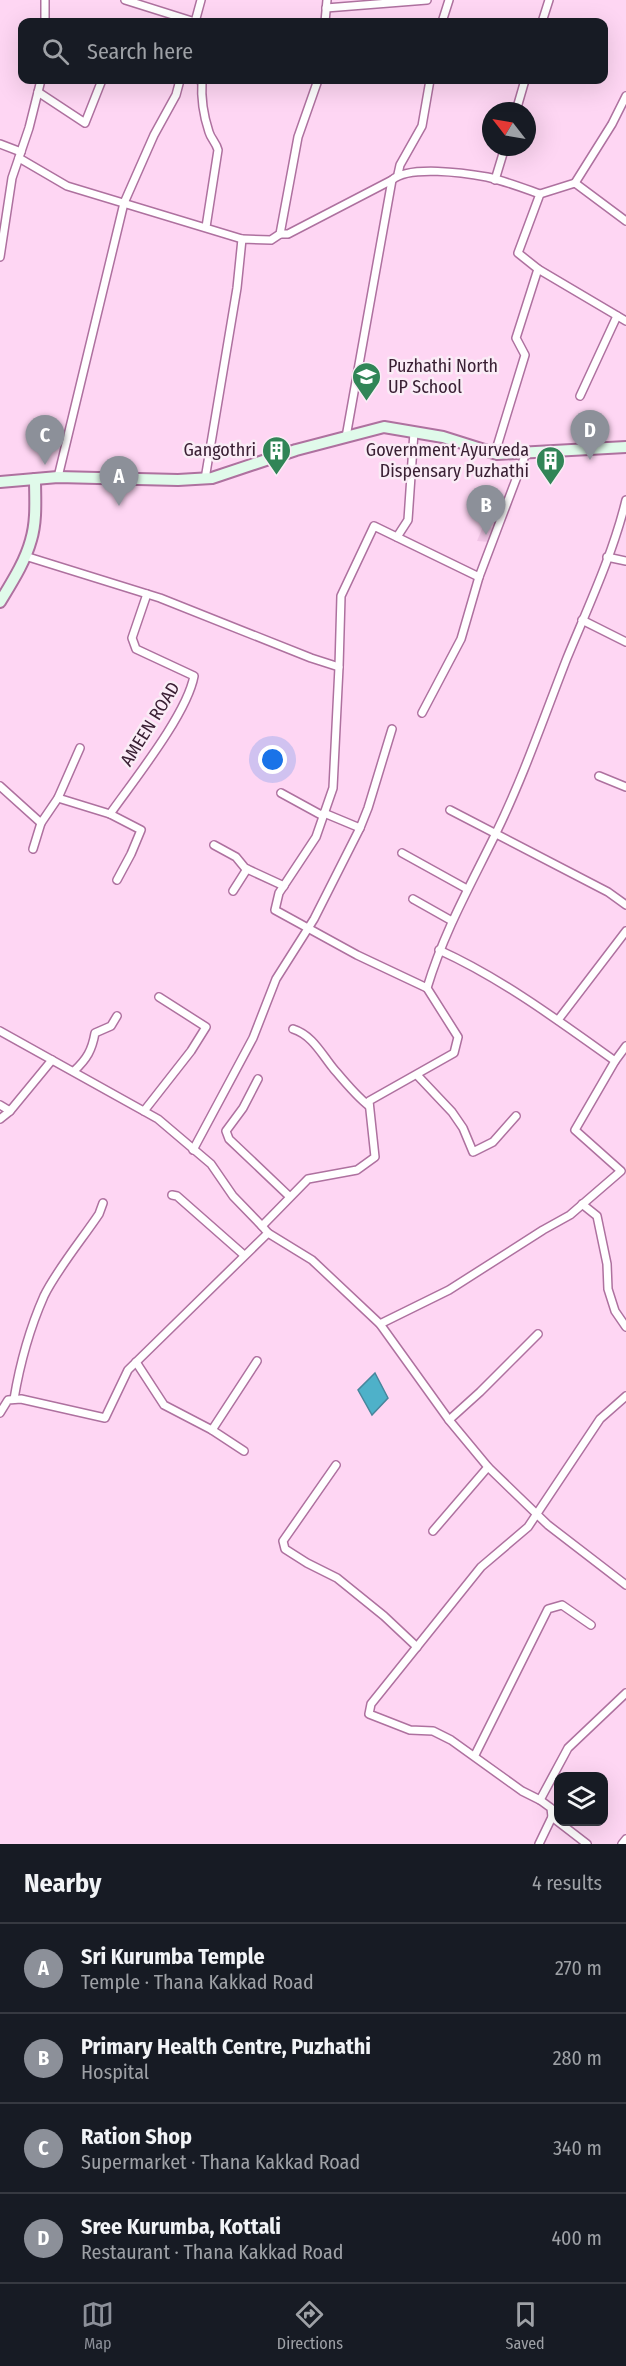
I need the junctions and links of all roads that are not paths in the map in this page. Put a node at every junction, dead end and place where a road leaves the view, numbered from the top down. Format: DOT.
graph roads {
  1 [pos="45,0"];
  2 [pos="125,0"];
  3 [pos="201,0"];
  4 [pos="427,0"];
  5 [pos="449,0"];
  6 [pos="549,0"];
  7 [pos="326,4"];
  8 [pos="45,18"];
  9 [pos="182,18"];
  10 [pos="196,18"];
  11 [pos="443,18"];
  12 [pos="543,18"];
  13 [pos="41,84"];
  14 [pos="100,84"];
  15 [pos="179,84"];
  16 [pos="202,84"];
  17 [pos="317,84"];
  18 [pos="429,84"];
  19 [pos="524,84"];
  20 [pos="38,92"];
  21 [pos="626,96"];
  22 [pos="519,102"];
  23 [pos="0,144"];
  24 [pos="20,155"];
  25 [pos="502,156"];
  26 [pos="398,174"];
  27 [pos="392,180"];
  28 [pos="495,180"];
  29 [pos="575,183"];
  30 [pos="540,194"];
  31 [pos="124,203"];
  32 [pos="4,208"];
  33 [pos="626,221"];
  34 [pos="206,227"];
  35 [pos="280,234"];
  36 [pos="242,239"];
  37 [pos="0,257"];
  38 [pos="538,268"];
  39 [pos="617,316"];
  40 [pos="626,321"];
  41 [pos="580,396"];
  42 [pos="414,432"];
  43 [pos="346,437"];
  44 [pos="626,447"];
  45 [pos="495,453"];
  46 [pos="526,453"];
  47 [pos="58,477"];
  48 [pos="35,479"];
  49 [pos="205,479"];
  50 [pos="0,482"];
  51 [pos="626,501"];
  52 [pos="397,537"];
  53 [pos="25,556"];
  54 [pos="607,557"];
  55 [pos="626,561"];
  56 [pos="479,577"];
  57 [pos="147,594"];
  58 [pos="0,602"];
  59 [pos="582,620"];
  60 [pos="626,642"];
  61 [pos="339,667"];
  62 [pos="422,713"];
  63 [pos="392,729"];
  64 [pos="80,748"];
  65 [pos="599,776"];
  66 [pos="0,786"];
  67 [pos="626,787"];
  68 [pos="281,793"];
  69 [pos="58,798"];
  70 [pos="450,810"];
  71 [pos="110,814"];
  72 [pos="323,814"];
  73 [pos="41,823"];
  74 [pos="360,828"];
  75 [pos="496,834"];
  76 [pos="214,845"];
  77 [pos="33,849"];
  78 [pos="402,853"];
  79 [pos="247,868"];
  80 [pos="117,880"];
  81 [pos="284,886"];
  82 [pos="466,889"];
  83 [pos="233,891"];
  84 [pos="413,898"];
  85 [pos="626,905"];
  86 [pos="452,921"];
  87 [pos="308,928"];
  88 [pos="626,931"];
  89 [pos="439,950"];
  90 [pos="427,988"];
  91 [pos="159,997"];
  92 [pos="117,1016"];
  93 [pos="558,1020"];
  94 [pos="293,1029"];
  95 [pos="0,1030"];
  96 [pos="626,1046"];
  97 [pos="52,1060"];
  98 [pos="615,1060"];
  99 [pos="74,1071"];
  100 [pos="417,1075"];
  101 [pos="258,1079"];
  102 [pos="0,1105"];
  103 [pos="369,1106"];
  104 [pos="10,1111"];
  105 [pos="144,1111"];
  106 [pos="516,1116"];
  107 [pos="0,1119"];
  108 [pos="193,1150"];
  109 [pos="623,1168"];
  110 [pos="172,1195"];
  111 [pos="289,1196"];
  112 [pos="104,1203"];
  113 [pos="582,1204"];
  114 [pos="262,1226"];
  115 [pos="268,1233"];
  116 [pos="244,1255"];
  117 [pos="380,1324"];
  118 [pos="626,1327"];
  119 [pos="537,1334"];
  120 [pos="257,1361"];
  121 [pos="136,1362"];
  122 [pos="626,1396"];
  123 [pos="14,1399"];
  124 [pos="0,1413"];
  125 [pos="448,1420"];
  126 [pos="212,1430"];
  127 [pos="244,1451"];
  128 [pos="336,1465"];
  129 [pos="488,1467"];
  130 [pos="536,1514"];
  131 [pos="433,1531"];
  132 [pos="626,1585"];
  133 [pos="591,1625"];
  134 [pos="417,1647"];
  135 [pos="626,1693"];
  136 [pos="475,1755"];
  137 [pos="540,1800"];
  138 [pos="552,1817"];
  139 [pos="626,1839"];
  140 [pos="540,1843"];
  141 [pos="587,1844"];
  142 [pos="622,1844"];
  1 -- 8 [label="street"];
  2 -- 9 [label="street"];
  3 -- 10 [label="street"];
  4 -- 7 [label="street"];
  5 -- 11 [label="street"];
  6 -- 12 [label="street"];
  13 -- 20 [label="street"];
  14 -- 20 [label="street"];
  15 -- 31 [label="street"];
  16 -- 34 [label="street"];
  17 -- 35 [label="street"];
  18 -- 26 [label="street"];
  19 -- 22 [label="street"];
  20 -- 24 [label="street"];
  21 -- 29 [label="street"];
  23 -- 24 [label="street"];
  24 -- 31 [label="street"];
  24 -- 32 [label="street"];
  25 -- 28 [label="street"];
  26 -- 27 [label="street"];
  26 -- 28 [label="street"];
  27 -- 35 [label="street"];
  27 -- 43 [label="street"];
  28 -- 30 [label="street"];
  29 -- 30 [label="street"];
  29 -- 33 [label="street"];
  30 -- 38 [label="street"];
  31 -- 34 [label="street"];
  31 -- 47 [label="street"];
  32 -- 37 [label="street"];
  34 -- 36 [label="street"];
  35 -- 36 [label="street"];
  36 -- 49 [label="street"];
  38 -- 39 [label="street"];
  38 -- 45 [label="street"];
  39 -- 40 [label="street"];
  39 -- 41 [label="street"];
  42 -- 43 [label="main road"];
  42 -- 45 [label="main road"];
  42 -- 52 [label="street"];
  43 -- 49 [label="main road"];
  44 -- 46 [label="main road"];
  45 -- 46 [label="main road"];
  46 -- 56 [label="street"];
  47 -- 48 [label="main road"];
  47 -- 49 [label="main road"];
  48 -- 50 [label="main road"];
  48 -- 53 [label="main road"];
  51 -- 54 [label="street"];
  52 -- 56 [label="street"];
  52 -- 61 [label="street"];
  53 -- 57 [label="street"];
  53 -- 58 [label="main road"];
  54 -- 55 [label="street"];
  54 -- 59 [label="street"];
  56 -- 62 [label="street"];
  57 -- 61 [label="street"];
  57 -- 71 [label="street, AMEEN ROAD"];
  59 -- 60 [label="street"];
  59 -- 75 [label="street"];
  61 -- 72 [label="street"];
  63 -- 74 [label="street"];
  64 -- 69 [label="street"];
  65 -- 67 [label="street"];
  66 -- 73 [label="street"];
  68 -- 72 [label="street"];
  69 -- 71 [label="street"];
  69 -- 73 [label="street"];
  70 -- 75 [label="street"];
  71 -- 80 [label="street"];
  72 -- 74 [label="street"];
  72 -- 81 [label="street"];
  73 -- 77 [label="street"];
  74 -- 87 [label="street"];
  75 -- 82 [label="street"];
  75 -- 85 [label="street"];
  76 -- 79 [label="street"];
  78 -- 82 [label="street"];
  79 -- 81 [label="street"];
  79 -- 83 [label="street"];
  81 -- 87 [label="street"];
  82 -- 86 [label="street"];
  84 -- 86 [label="street"];
  86 -- 89 [label="street"];
  87 -- 90 [label="street"];
  87 -- 108 [label="street"];
  88 -- 93 [label="street"];
  89 -- 90 [label="street"];
  89 -- 93 [label="street"];
  90 -- 100 [label="street"];
  91 -- 105 [label="street"];
  92 -- 99 [label="street"];
  93 -- 98 [label="street"];
  94 -- 103 [label="street"];
  95 -- 97 [label="street"];
  96 -- 98 [label="street"];
  97 -- 99 [label="street"];
  97 -- 104 [label="street"];
  98 -- 109 [label="street"];
  99 -- 105 [label="street"];
  100 -- 103 [label="street"];
  100 -- 106 [label="street"];
  101 -- 111 [label="street"];
  102 -- 104 [label="street"];
  103 -- 111 [label="street"];
  104 -- 107 [label="street"];
  105 -- 108 [label="street"];
  108 -- 114 [label="street"];
  109 -- 113 [label="street"];
  110 -- 116 [label="street"];
  111 -- 114 [label="street"];
  112 -- 123 [label="street"];
  113 -- 117 [label="street"];
  113 -- 118 [label="street"];
  114 -- 115 [label="street"];
  115 -- 116 [label="street"];
  115 -- 117 [label="street"];
  116 -- 121 [label="street"];
  117 -- 125 [label="street"];
  119 -- 125 [label="street"];
  120 -- 126 [label="street"];
  121 -- 123 [label="street"];
  121 -- 126 [label="street"];
  122 -- 130 [label="street"];
  123 -- 124 [label="street"];
  125 -- 129 [label="street"];
  126 -- 127 [label="street"];
  128 -- 134 [label="street"];
  129 -- 130 [label="street"];
  129 -- 131 [label="street"];
  130 -- 132 [label="street"];
  130 -- 134 [label="street"];
  133 -- 136 [label="street"];
  134 -- 136 [label="street"];
  135 -- 137 [label="street"];
  136 -- 137 [label="street"];
  137 -- 138 [label="street"];
  138 -- 140 [label="street"];
  138 -- 141 [label="street"];
  139 -- 142 [label="street"];
}
